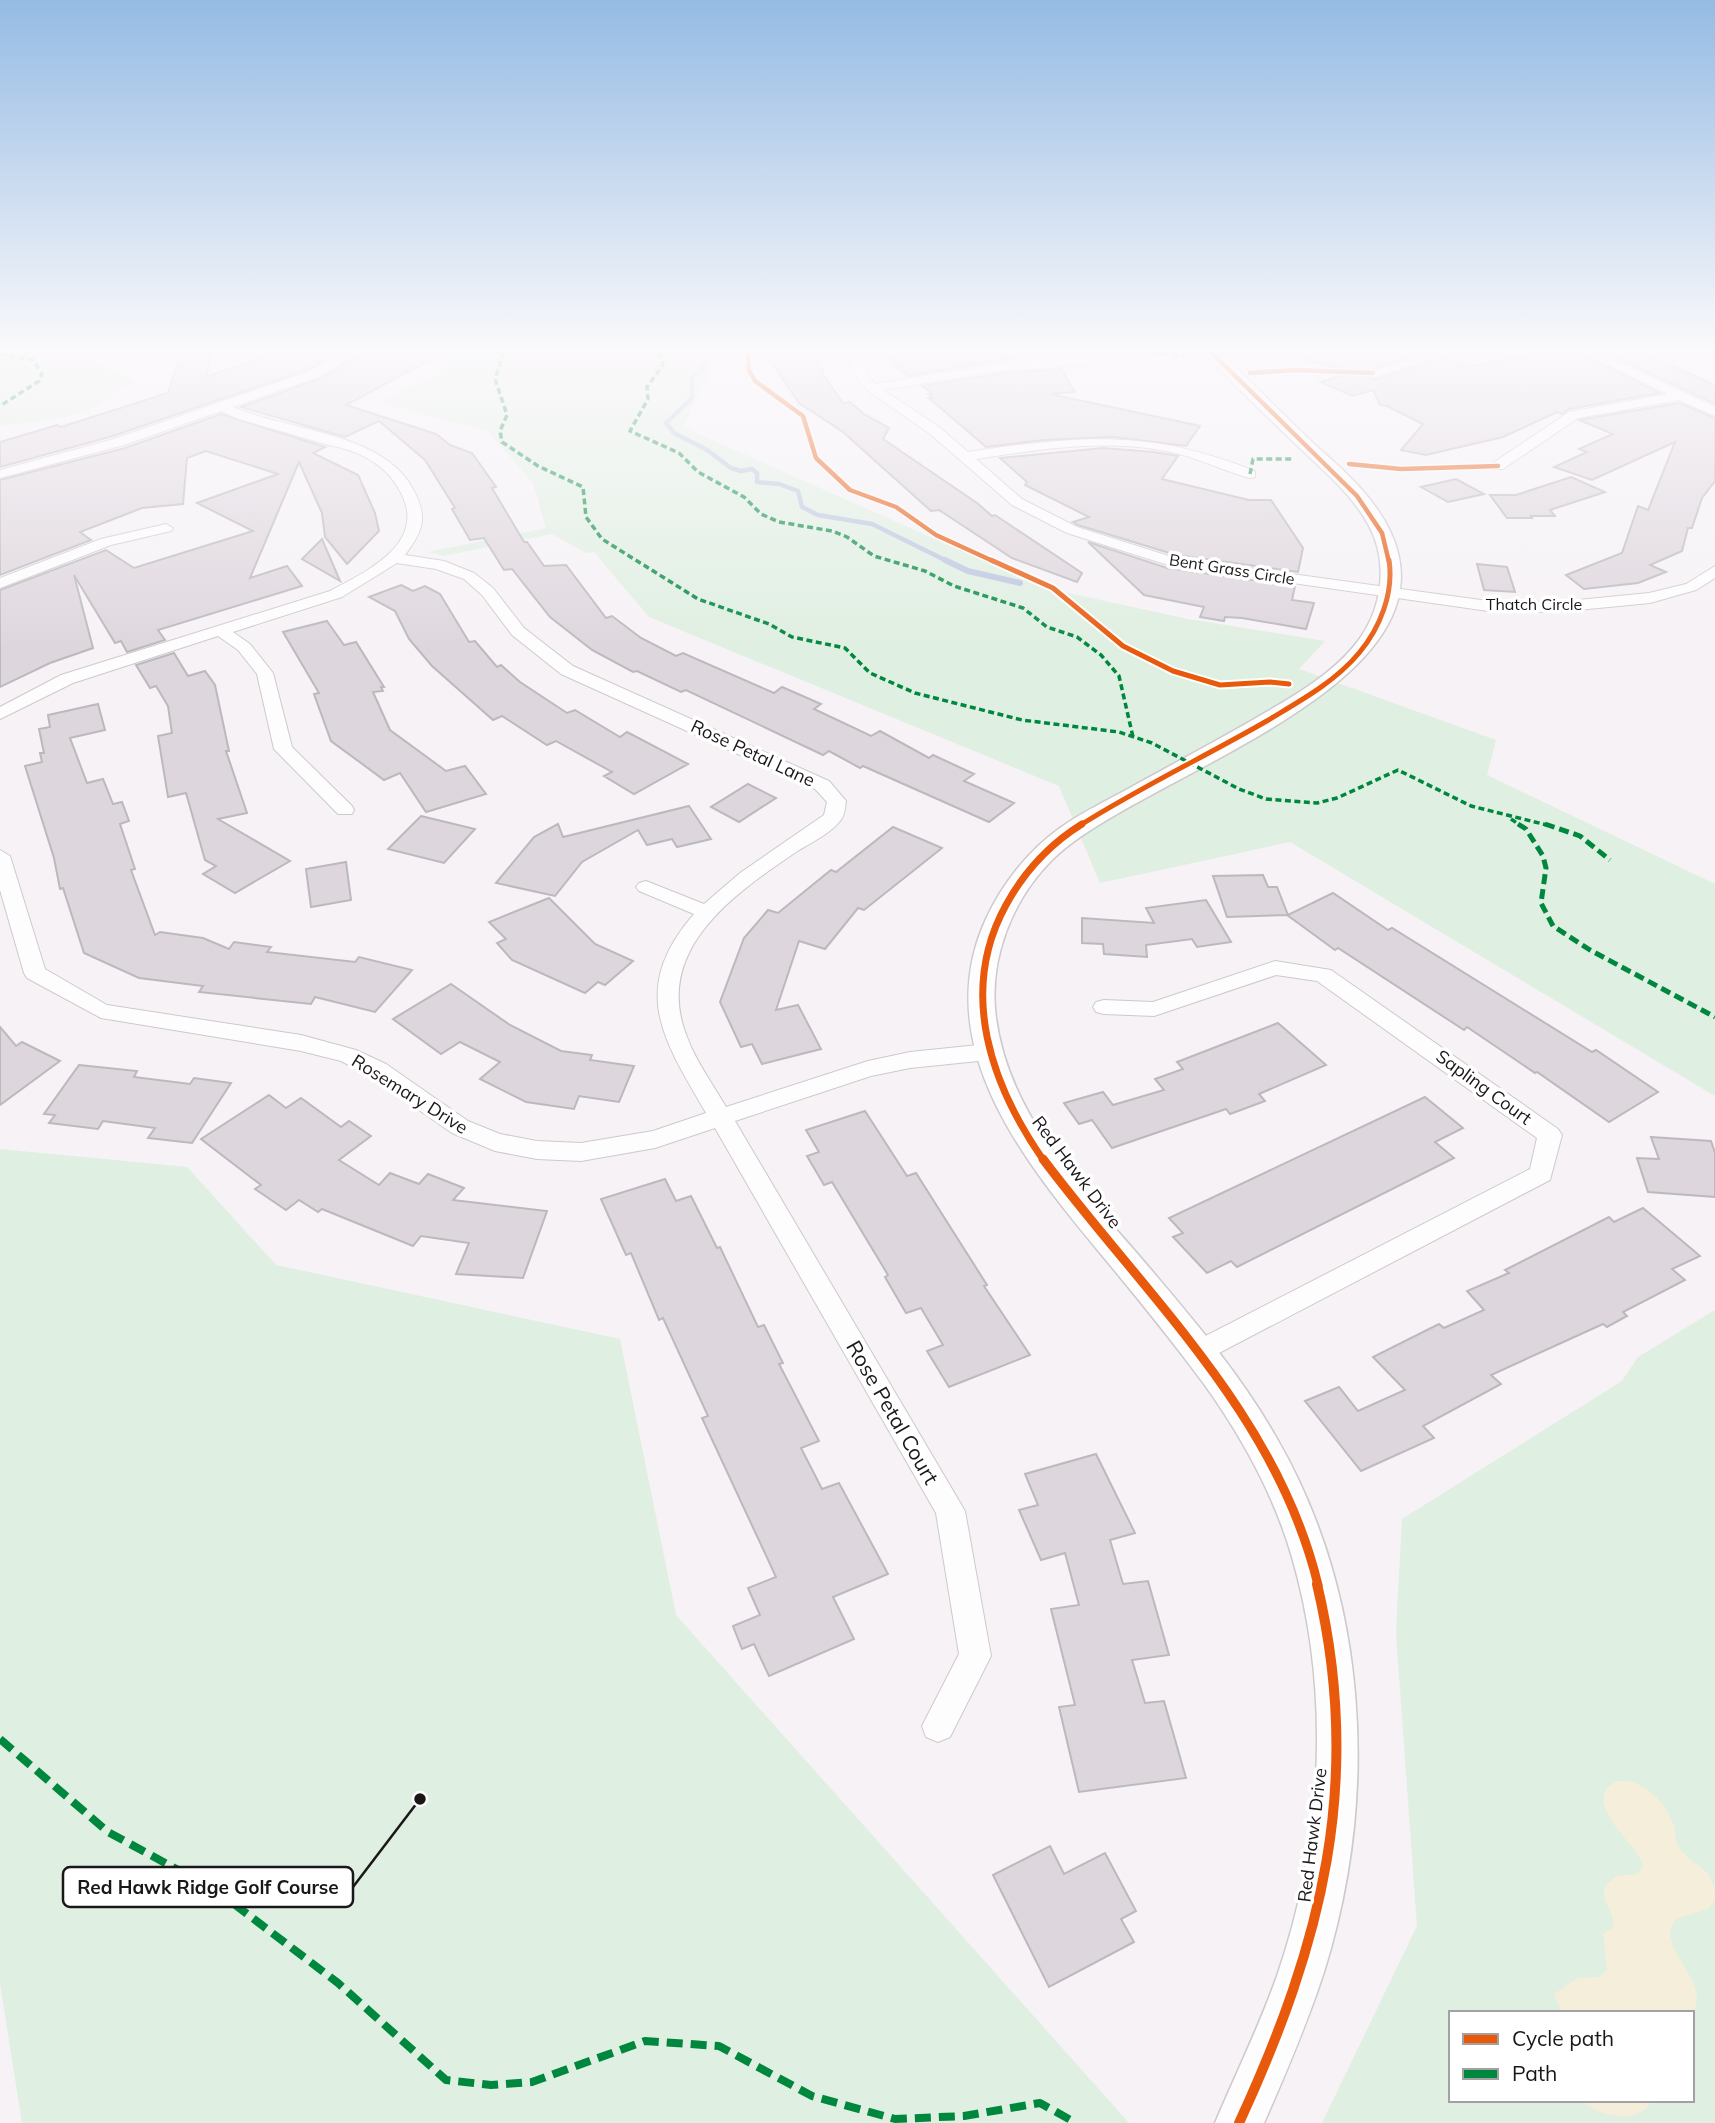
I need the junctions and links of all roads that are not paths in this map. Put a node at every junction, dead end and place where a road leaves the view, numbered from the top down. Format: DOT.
graph roads {
  1 [pos="85,451"];
  2 [pos="365,451"];
  3 [pos="957,451"];
  4 [pos="1003,451"];
  5 [pos="1180,451"];
  6 [pos="1311,451"];
  7 [pos="1520,451"];
  8 [pos="963,457"];
  9 [pos="1498,466"];
  10 [pos="0,474"];
  11 [pos="1250,474"];
  12 [pos="166,528"];
  13 [pos="395,558"];
  14 [pos="1715,571"];
  15 [pos="0,583"];
  16 [pos="1390,592"];
  17 [pos="221,631"];
  18 [pos="0,714"];
  19 [pos="345,810"];
  20 [pos="0,856"];
  21 [pos="646,887"];
  22 [pos="706,912"];
  23 [pos="1104,1007"];
  24 [pos="988,1052"];
  25 [pos="720,1118"];
  26 [pos="1200,1352"];
  27 [pos="938,1726"];
  28 [pos="1239,2123"];
  1 -- 10 [label="street"];
  2 -- 13 [label="street"];
  3 -- 8 [label="street, Bent Grass Circle"];
  4 -- 8 [label="street"];
  5 -- 11 [label="street"];
  6 -- 16 [label="street, Red Hawk Drive"];
  7 -- 9 [label="street"];
  8 -- 16 [label="street, Bent Grass Circle"];
  12 -- 15 [label="street"];
  13 -- 17 [label="street"];
  13 -- 22 [label="street, Rose Petal Lane"];
  14 -- 16 [label="street, Thatch Circle"];
  16 -- 24 [label="street, Red Hawk Drive"];
  17 -- 18 [label="street"];
  17 -- 19 [label="street"];
  20 -- 25 [label="street, Rosemary Drive"];
  21 -- 22 [label="street"];
  22 -- 25 [label="street, Rose Petal Lane"];
  23 -- 26 [label="street, Sapling Court"];
  24 -- 25 [label="street, Rosemary Drive"];
  24 -- 26 [label="street, Red Hawk Drive"];
  25 -- 27 [label="street, Rose Petal Court"];
  26 -- 28 [label="street, Red Hawk Drive"];
}
